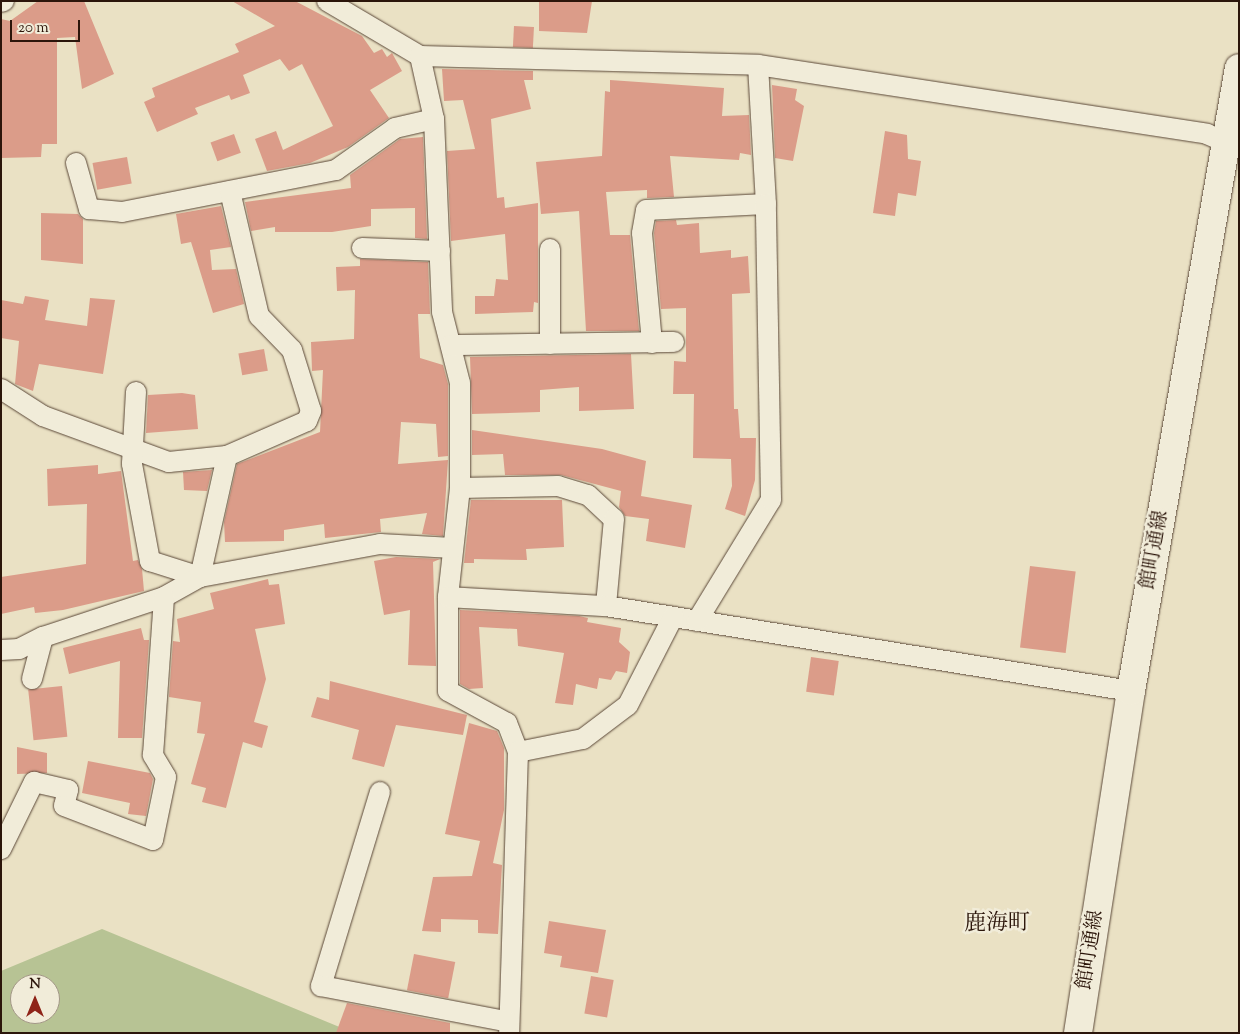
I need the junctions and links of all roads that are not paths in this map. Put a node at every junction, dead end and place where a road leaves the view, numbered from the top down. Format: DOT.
graph roads {
  1 [pos="327,1"];
  2 [pos="420,56"];
  3 [pos="758,65"];
  4 [pos="1239,68"];
  5 [pos="434,120"];
  6 [pos="1226,142"];
  7 [pos="76,163"];
  8 [pos="230,190"];
  9 [pos="766,204"];
  10 [pos="362,248"];
  11 [pos="550,249"];
  12 [pos="440,251"];
  13 [pos="674,342"];
  14 [pos="652,343"];
  15 [pos="550,344"];
  16 [pos="450,345"];
  17 [pos="1,389"];
  18 [pos="136,392"];
  19 [pos="133,447"];
  20 [pos="227,456"];
  21 [pos="460,488"];
  22 [pos="453,548"];
  23 [pos="200,577"];
  24 [pos="164,596"];
  25 [pos="448,597"];
  26 [pos="606,606"];
  27 [pos="673,617"];
  28 [pos="697,621"];
  29 [pos="42,637"];
  30 [pos="1,650"];
  31 [pos="32,679"];
  32 [pos="1131,691"];
  33 [pos="518,752"];
  34 [pos="380,792"];
  35 [pos="1,849"];
  36 [pos="509,1028"];
  37 [pos="1078,1033"];
  1 -- 2 [label="street"];
  2 -- 3 [label="street"];
  2 -- 5 [label="street"];
  3 -- 6 [label="street"];
  3 -- 9 [label="street"];
  4 -- 6 [label="main road, 館町通線"];
  5 -- 8 [label="street"];
  5 -- 12 [label="street"];
  6 -- 32 [label="main road, 館町通線"];
  7 -- 8 [label="street"];
  8 -- 20 [label="street"];
  9 -- 14 [label="street"];
  9 -- 28 [label="street"];
  10 -- 12 [label="street"];
  11 -- 15 [label="street"];
  12 -- 16 [label="street"];
  13 -- 14 [label="street"];
  14 -- 15 [label="street"];
  15 -- 16 [label="street"];
  16 -- 21 [label="street"];
  17 -- 19 [label="street"];
  18 -- 19 [label="street"];
  19 -- 20 [label="street"];
  19 -- 23 [label="street"];
  20 -- 23 [label="street"];
  21 -- 22 [label="street"];
  21 -- 26 [label="street"];
  22 -- 23 [label="street"];
  22 -- 25 [label="street"];
  23 -- 24 [label="street"];
  24 -- 29 [label="street"];
  24 -- 35 [label="street"];
  25 -- 26 [label="street"];
  25 -- 33 [label="street"];
  26 -- 27 [label="street"];
  27 -- 28 [label="street"];
  27 -- 33 [label="street"];
  28 -- 32 [label="street"];
  29 -- 30 [label="street"];
  29 -- 31 [label="street"];
  32 -- 37 [label="main road, 館町通線"];
  33 -- 36 [label="street"];
  34 -- 36 [label="street"];
}
